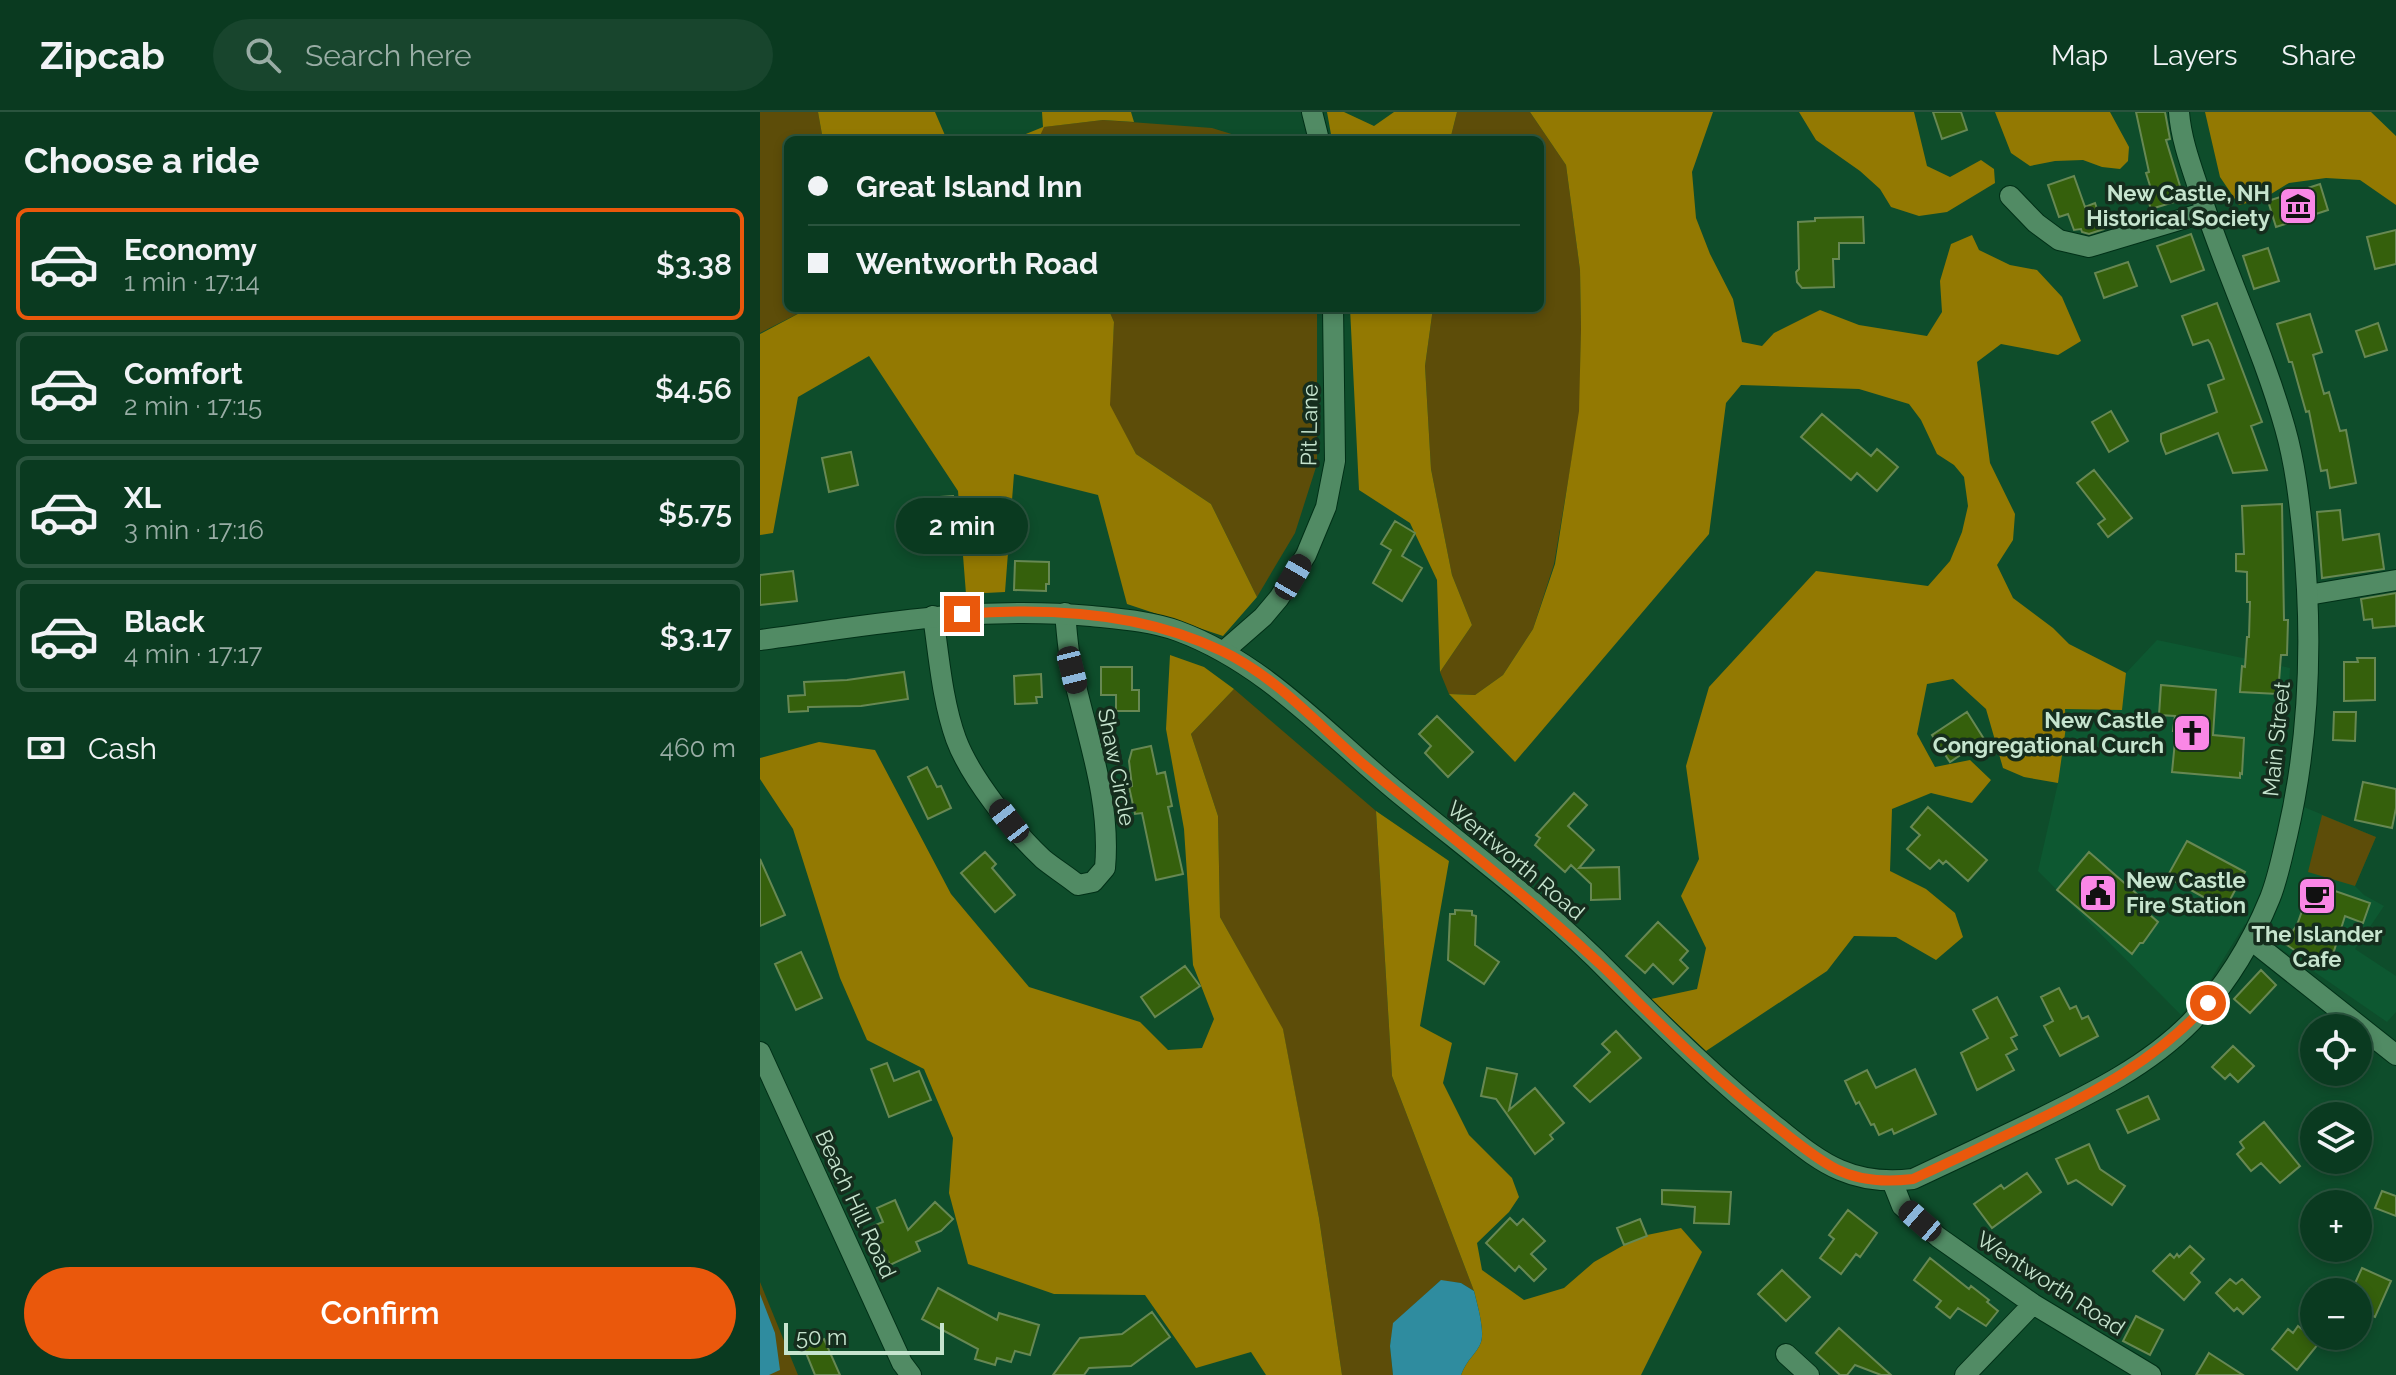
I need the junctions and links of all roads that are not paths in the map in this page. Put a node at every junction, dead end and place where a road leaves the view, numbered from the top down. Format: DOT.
graph roads {
  1 [pos="1312,112"];
  2 [pos="2179,112"];
  3 [pos="1318,136"];
  4 [pos="2010,196"];
  5 [pos="2206,212"];
  6 [pos="1333,312"];
  7 [pos="2396,580"];
  8 [pos="2308,595"];
  9 [pos="1065,613"];
  10 [pos="933,616"];
  11 [pos="760,640"];
  12 [pos="1224,651"];
  13 [pos="2251,940"];
  14 [pos="2392,1044"];
  15 [pos="760,1052"];
  16 [pos="1892,1181"];
  17 [pos="2033,1304"];
  18 [pos="1786,1354"];
  19 [pos="2120,1365"];
  20 [pos="911,1375"];
  21 [pos="1809,1375"];
  22 [pos="1965,1375"];
  23 [pos="2151,1375"];
  1 -- 3 [label="main road"];
  2 -- 5 [label="main road, Main Street"];
  4 -- 5 [label="main road"];
  5 -- 8 [label="main road, Main Street"];
  6 -- 12 [label="main road, Pit Lane"];
  7 -- 8 [label="main road"];
  8 -- 13 [label="main road, Main Street"];
  9 -- 10 [label="main road, Wentworth Road"];
  9 -- 10 [label="main road, Shaw Circle"];
  9 -- 12 [label="main road, Wentworth Road"];
  10 -- 11 [label="main road, Wentworth Road"];
  12 -- 16 [label="main road, Wentworth Road"];
  13 -- 14 [label="main road"];
  13 -- 16 [label="main road, Main Street"];
  15 -- 20 [label="main road, Beach Hill Road"];
  16 -- 17 [label="main road, Wentworth Road"];
  17 -- 19 [label="main road, Wentworth Road"];
  17 -- 22 [label="main road"];
  18 -- 21 [label="main road"];
  19 -- 23 [label="main road, Wentworth Road"];
}
